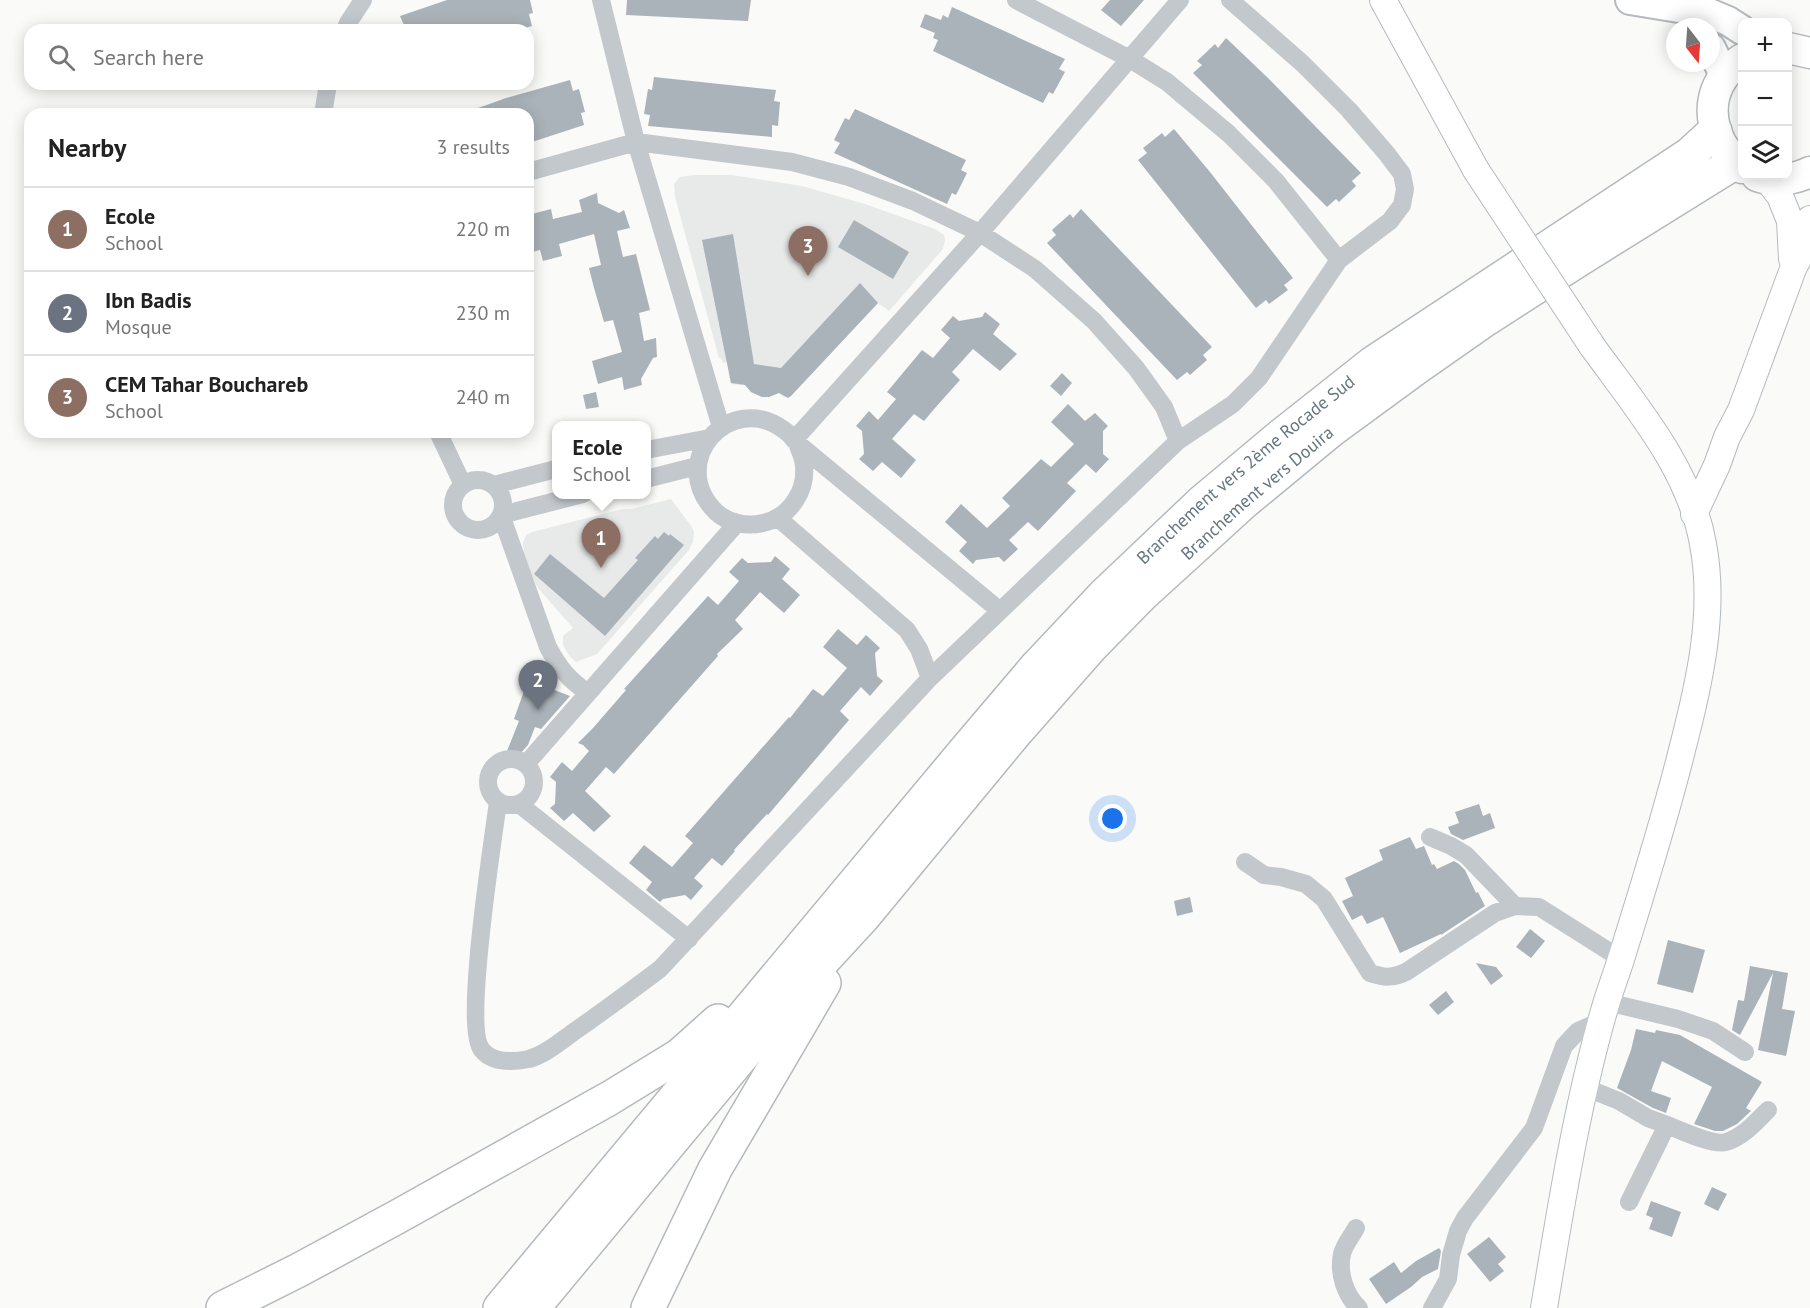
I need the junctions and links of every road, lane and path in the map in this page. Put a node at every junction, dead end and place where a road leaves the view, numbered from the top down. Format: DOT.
graph roads {
  1 [pos="363,0"];
  2 [pos="601,0"];
  3 [pos="1016,0"];
  4 [pos="1180,0"];
  5 [pos="1230,0"];
  6 [pos="1383,0"];
  7 [pos="1630,0"];
  8 [pos="1661,4"];
  9 [pos="1691,18"];
  10 [pos="348,24"];
  11 [pos="1738,27"];
  12 [pos="1792,49"];
  13 [pos="1810,53"];
  14 [pos="1720,56"];
  15 [pos="1130,59"];
  16 [pos="1733,67"];
  17 [pos="327,90"];
  18 [pos="323,108"];
  19 [pos="1715,131"];
  20 [pos="636,142"];
  21 [pos="1738,158"];
  22 [pos="534,170"];
  23 [pos="1810,172"];
  24 [pos="1792,177"];
  25 [pos="1738,178"];
  26 [pos="1760,180"];
  27 [pos="1810,219"];
  28 [pos="980,233"];
  29 [pos="1340,260"];
  30 [pos="1792,268"];
  31 [pos="715,432"];
  32 [pos="441,438"];
  33 [pos="1178,441"];
  34 [pos="795,442"];
  35 [pos="651,449"];
  36 [pos="698,466"];
  37 [pos="552,470"];
  38 [pos="651,478"];
  39 [pos="463,485"];
  40 [pos="494,485"];
  41 [pos="567,499"];
  42 [pos="1694,514"];
  43 [pos="501,515"];
  44 [pos="778,518"];
  45 [pos="737,523"];
  46 [pos="999,610"];
  47 [pos="930,678"];
  48 [pos="588,693"];
  49 [pos="526,764"];
  50 [pos="498,802"];
  51 [pos="519,804"];
  52 [pos="1430,837"];
  53 [pos="1245,862"];
  54 [pos="856,903"];
  55 [pos="1515,906"];
  56 [pos="688,939"];
  57 [pos="1622,959"];
  58 [pos="1604,1012"];
  59 [pos="1745,1052"];
  60 [pos="1584,1087"];
  61 [pos="1768,1110"];
  62 [pos="1667,1125"];
  63 [pos="1629,1202"];
  64 [pos="1356,1228"];
  65 [pos="223,1308"];
  66 [pos="500,1308"];
  67 [pos="533,1308"];
  68 [pos="648,1308"];
  69 [pos="1359,1308"];
  70 [pos="1432,1308"];
  71 [pos="1544,1308"];
  1 -- 10 [label="street"];
  2 -- 20 [label="street"];
  3 -- 15 [label="street"];
  4 -- 15 [label="street"];
  5 -- 29 [label="street"];
  6 -- 42 [label="main road, bridge"];
  7 -- 8 [label="main road"];
  8 -- 9 [label="main road"];
  8 -- 11 [label="main road"];
  12 -- 13 [label="highway"];
  14 -- 16 [label="main road"];
  15 -- 28 [label="street"];
  15 -- 29 [label="street"];
  16 -- 19 [label="highway"];
  17 -- 18 [label="street"];
  19 -- 21 [label="highway"];
  19 -- 54 [label="highway, Branchement vers 2ème Rocade Sud"];
  20 -- 22 [label="street"];
  20 -- 28 [label="street"];
  20 -- 31 [label="street"];
  23 -- 24 [label="highway"];
  25 -- 54 [label="highway, Branchement vers Douira"];
  26 -- 30 [label="main road"];
  27 -- 30 [label="main road"];
  28 -- 33 [label="street"];
  28 -- 34 [label="street"];
  29 -- 33 [label="street"];
  30 -- 42 [label="main road"];
  31 -- 34 [label="street"];
  31 -- 35 [label="street"];
  31 -- 36 [label="street"];
  32 -- 39 [label="street"];
  33 -- 46 [label="street"];
  34 -- 44 [label="street"];
  34 -- 46 [label="street"];
  36 -- 38 [label="street"];
  36 -- 45 [label="street"];
  37 -- 40 [label="street"];
  39 -- 40 [label="street"];
  39 -- 43 [label="street"];
  40 -- 43 [label="street"];
  41 -- 43 [label="street"];
  42 -- 57 [label="main road"];
  43 -- 48 [label="street"];
  44 -- 45 [label="street"];
  44 -- 47 [label="street"];
  45 -- 48 [label="street"];
  46 -- 47 [label="street"];
  47 -- 56 [label="street"];
  48 -- 49 [label="street"];
  49 -- 50 [label="street"];
  49 -- 51 [label="street"];
  50 -- 51 [label="street"];
  50 -- 56 [label="street"];
  51 -- 56 [label="street"];
  52 -- 55 [label="street"];
  53 -- 55 [label="street"];
  54 -- 65 [label="highway"];
  54 -- 66 [label="highway"];
  54 -- 67 [label="highway"];
  54 -- 68 [label="highway"];
  55 -- 57 [label="street"];
  57 -- 58 [label="main road"];
  58 -- 59 [label="street"];
  58 -- 60 [label="main road"];
  58 -- 70 [label="street"];
  60 -- 62 [label="street"];
  60 -- 71 [label="main road"];
  61 -- 62 [label="street"];
  62 -- 63 [label="street"];
  64 -- 69 [label="street"];
}
